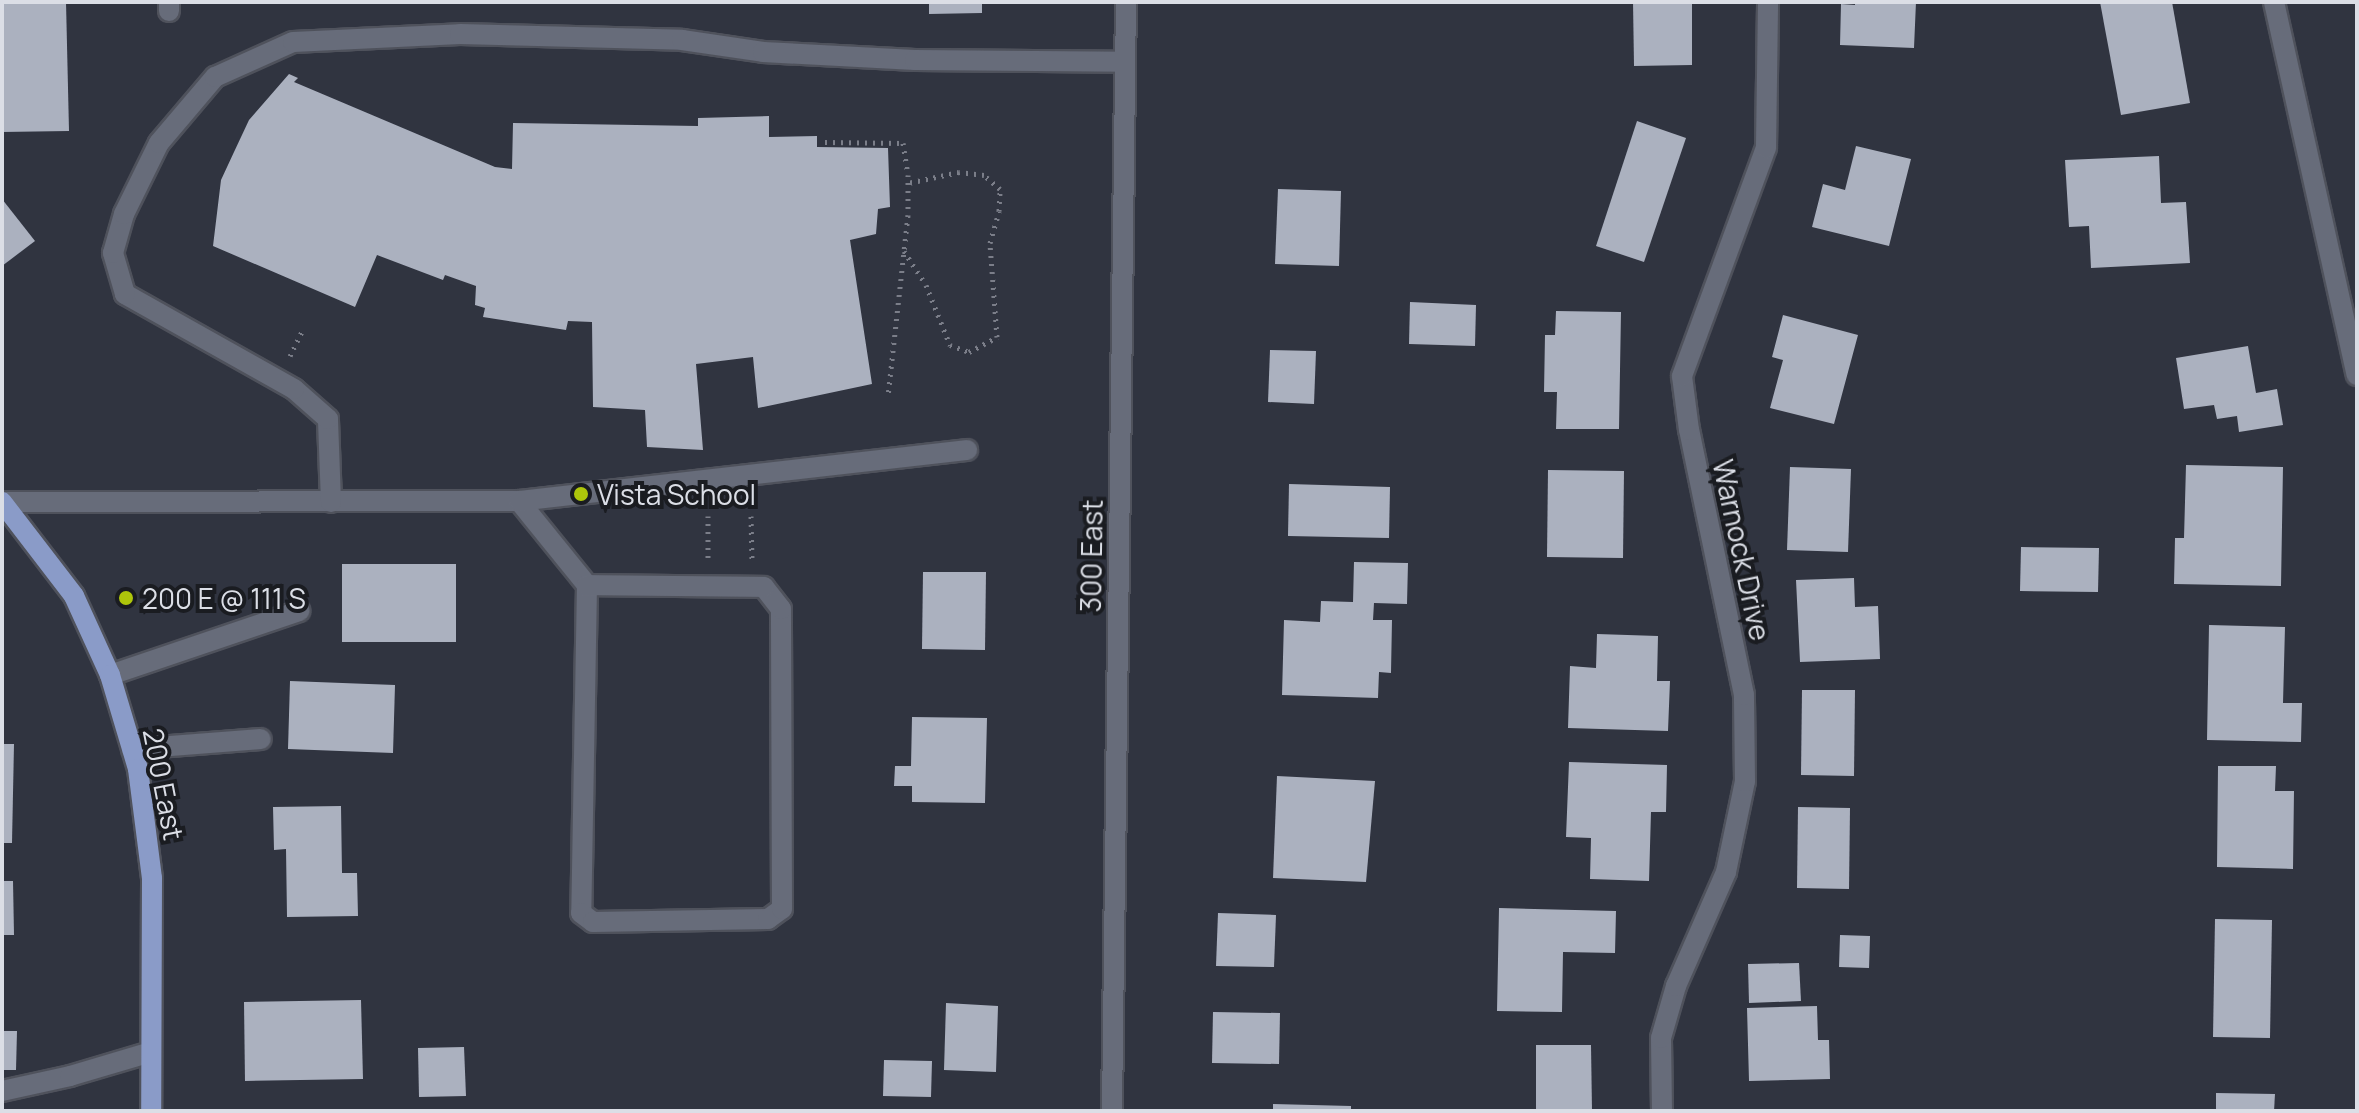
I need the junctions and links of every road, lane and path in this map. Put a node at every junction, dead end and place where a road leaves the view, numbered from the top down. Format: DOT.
graph roads {
  1 [pos="1126,2"];
  2 [pos="1768,2"];
  3 [pos="2274,2"];
  4 [pos="1125,62"];
  5 [pos="825,142"];
  6 [pos="908,183"];
  7 [pos="904,251"];
  8 [pos="2357,375"];
  9 [pos="888,395"];
  10 [pos="967,450"];
  11 [pos="519,501"];
  12 [pos="2,502"];
  13 [pos="331,502"];
  14 [pos="708,516"];
  15 [pos="751,516"];
  16 [pos="587,585"];
  17 [pos="708,586"];
  18 [pos="753,587"];
  19 [pos="299,611"];
  20 [pos="110,675"];
  21 [pos="261,739"];
  22 [pos="132,749"];
  23 [pos="151,1052"];
  24 [pos="2,1091"];
  25 [pos="151,1111"];
  26 [pos="1112,1111"];
  27 [pos="1662,1111"];
  1 -- 4 [label="street, 300 East"];
  2 -- 27 [label="street, Warnock Drive"];
  3 -- 8 [label="street"];
  4 -- 13 [label="street"];
  4 -- 26 [label="street, 300 East"];
  5 -- 6 [label="path"];
  6 -- 7 [label="path"];
  6 -- 7 [label="path"];
  7 -- 9 [label="path"];
  10 -- 11 [label="street"];
  11 -- 13 [label="street"];
  11 -- 16 [label="street"];
  12 -- 13 [label="street"];
  12 -- 20 [label="main road, 200 East"];
  14 -- 17 [label="path"];
  15 -- 18 [label="path"];
  16 -- 17 [label="street"];
  16 -- 18 [label="street"];
  17 -- 18 [label="street"];
  19 -- 20 [label="street"];
  20 -- 22 [label="main road, 200 East"];
  21 -- 22 [label="street"];
  22 -- 23 [label="main road, 200 East"];
  23 -- 24 [label="street"];
  23 -- 25 [label="main road, 200 East"];
}
